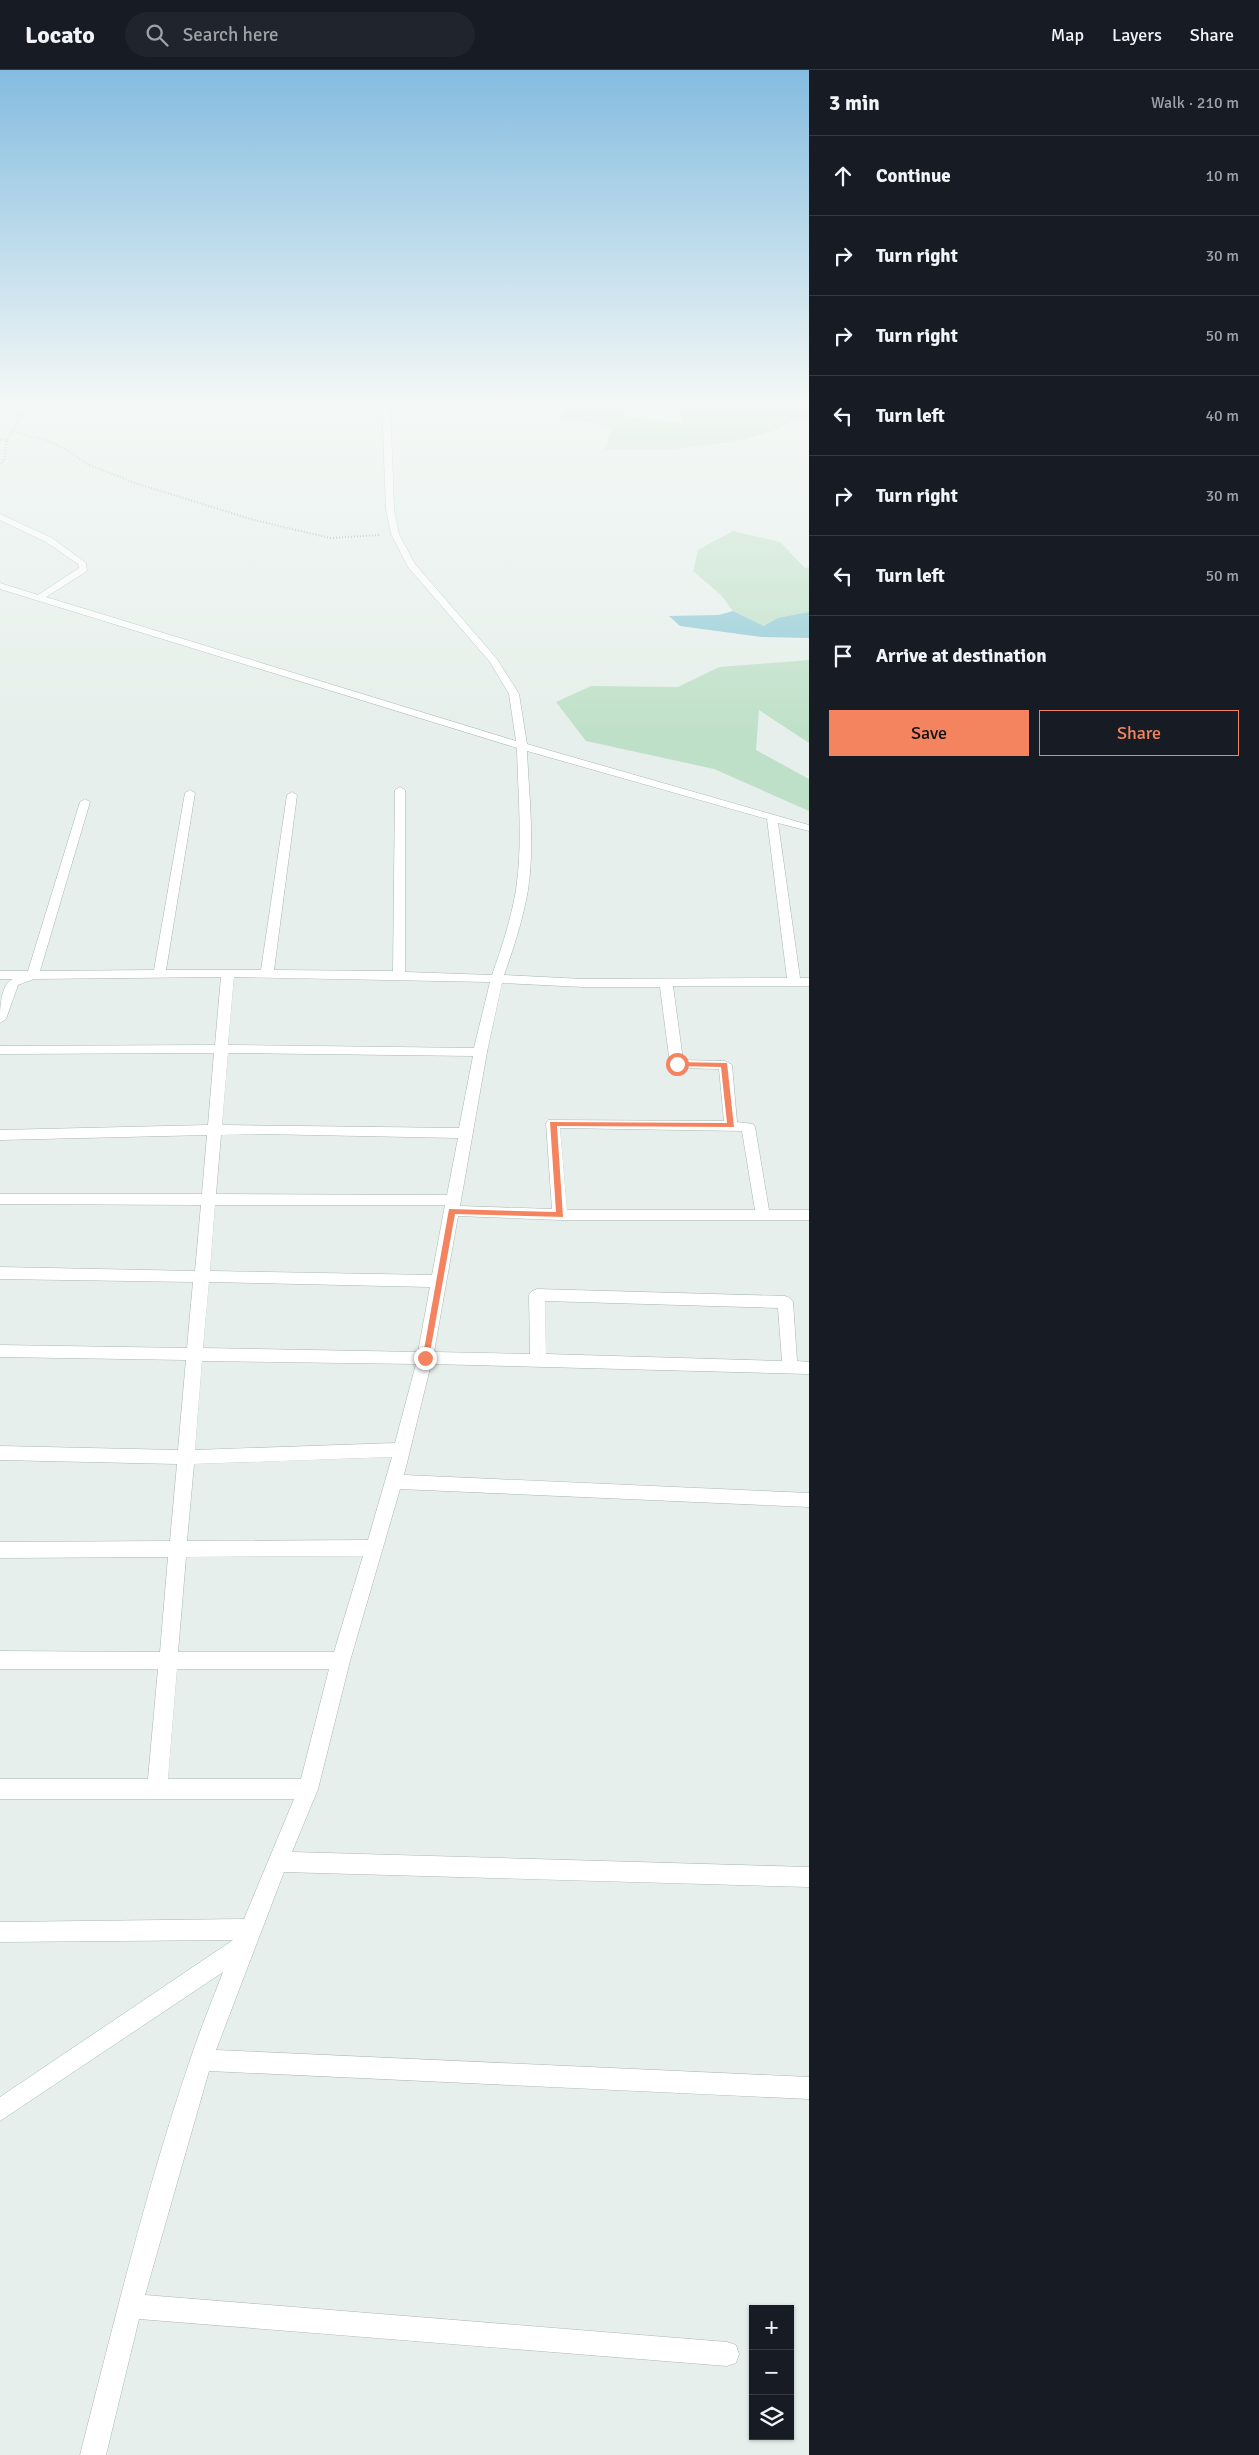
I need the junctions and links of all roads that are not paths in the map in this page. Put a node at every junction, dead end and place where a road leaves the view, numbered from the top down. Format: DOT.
graph roads {
  1 [pos="390,510"];
  2 [pos="0,517"];
  3 [pos="1,586"];
  4 [pos="38,598"];
  5 [pos="522,747"];
  6 [pos="400,790"];
  7 [pos="190,793"];
  8 [pos="292,796"];
  9 [pos="86,802"];
  10 [pos="772,817"];
  11 [pos="809,828"];
  12 [pos="159,974"];
  13 [pos="228,974"];
  14 [pos="267,974"];
  15 [pos="0,975"];
  16 [pos="33,975"];
  17 [pos="399,976"];
  18 [pos="497,978"];
  19 [pos="794,982"];
  20 [pos="809,982"];
  21 [pos="666,983"];
  22 [pos="0,1019"];
  23 [pos="221,1049"];
  24 [pos="0,1050"];
  25 [pos="480,1052"];
  26 [pos="731,1126"];
  27 [pos="214,1130"];
  28 [pos="467,1133"];
  29 [pos="0,1135"];
  30 [pos="208,1198"];
  31 [pos="0,1199"];
  32 [pos="452,1205"];
  33 [pos="560,1214"];
  34 [pos="763,1215"];
  35 [pos="809,1215"];
  36 [pos="0,1273"];
  37 [pos="201,1275"];
  38 [pos="438,1281"];
  39 [pos="0,1351"];
  40 [pos="194,1353"];
  41 [pos="425,1358"];
  42 [pos="538,1360"];
  43 [pos="790,1368"];
  44 [pos="809,1368"];
  45 [pos="402,1450"];
  46 [pos="0,1453"];
  47 [pos="185,1457"];
  48 [pos="394,1482"];
  49 [pos="809,1500"];
  50 [pos="177,1548"];
  51 [pos="372,1548"];
  52 [pos="0,1550"];
  53 [pos="0,1660"];
  54 [pos="167,1661"];
  55 [pos="341,1661"];
  56 [pos="157,1788"];
  57 [pos="0,1789"];
  58 [pos="308,1789"];
  59 [pos="279,1862"];
  60 [pos="809,1877"];
  61 [pos="0,1932"];
  62 [pos="248,1937"];
  63 [pos="201,2060"];
  64 [pos="809,2088"];
  65 [pos="0,2110"];
  66 [pos="130,2306"];
  67 [pos="727,2354"];
  68 [pos="92,2455"];
  1 -- 5 [label="street"];
  2 -- 4 [label="street"];
  3 -- 4 [label="street"];
  4 -- 5 [label="street"];
  5 -- 10 [label="street"];
  5 -- 18 [label="street"];
  6 -- 17 [label="street"];
  7 -- 12 [label="street"];
  8 -- 14 [label="street"];
  9 -- 16 [label="street"];
  10 -- 11 [label="street"];
  10 -- 19 [label="street"];
  12 -- 13 [label="street"];
  12 -- 16 [label="street"];
  13 -- 14 [label="street"];
  13 -- 23 [label="street"];
  14 -- 17 [label="street"];
  15 -- 16 [label="street"];
  16 -- 22 [label="street"];
  17 -- 18 [label="street"];
  18 -- 21 [label="street"];
  18 -- 25 [label="street"];
  19 -- 20 [label="street"];
  19 -- 21 [label="street"];
  21 -- 26 [label="street"];
  23 -- 24 [label="street"];
  23 -- 25 [label="street"];
  23 -- 27 [label="street"];
  25 -- 28 [label="street"];
  26 -- 33 [label="street"];
  26 -- 34 [label="street"];
  27 -- 28 [label="street"];
  27 -- 29 [label="street"];
  27 -- 30 [label="street"];
  28 -- 32 [label="street"];
  30 -- 31 [label="street"];
  30 -- 32 [label="street"];
  30 -- 37 [label="street"];
  32 -- 33 [label="street"];
  32 -- 38 [label="street"];
  33 -- 34 [label="street"];
  34 -- 35 [label="street"];
  36 -- 37 [label="street"];
  37 -- 38 [label="street"];
  37 -- 40 [label="street"];
  38 -- 41 [label="street"];
  39 -- 40 [label="street"];
  40 -- 41 [label="street"];
  40 -- 47 [label="street"];
  41 -- 42 [label="street"];
  41 -- 45 [label="street"];
  42 -- 43 [label="street"];
  42 -- 43 [label="street"];
  43 -- 44 [label="street"];
  45 -- 47 [label="street"];
  45 -- 48 [label="street"];
  46 -- 47 [label="street"];
  47 -- 50 [label="street"];
  48 -- 49 [label="street"];
  48 -- 51 [label="street"];
  50 -- 51 [label="street"];
  50 -- 52 [label="street"];
  50 -- 54 [label="street"];
  51 -- 55 [label="street"];
  53 -- 54 [label="street"];
  54 -- 55 [label="street"];
  54 -- 56 [label="street"];
  55 -- 58 [label="street"];
  56 -- 57 [label="street"];
  56 -- 58 [label="street"];
  58 -- 59 [label="street"];
  59 -- 60 [label="street"];
  59 -- 62 [label="street"];
  61 -- 62 [label="street"];
  62 -- 63 [label="street"];
  62 -- 65 [label="street"];
  63 -- 64 [label="street"];
  63 -- 66 [label="street"];
  66 -- 67 [label="street"];
  66 -- 68 [label="street"];
}
